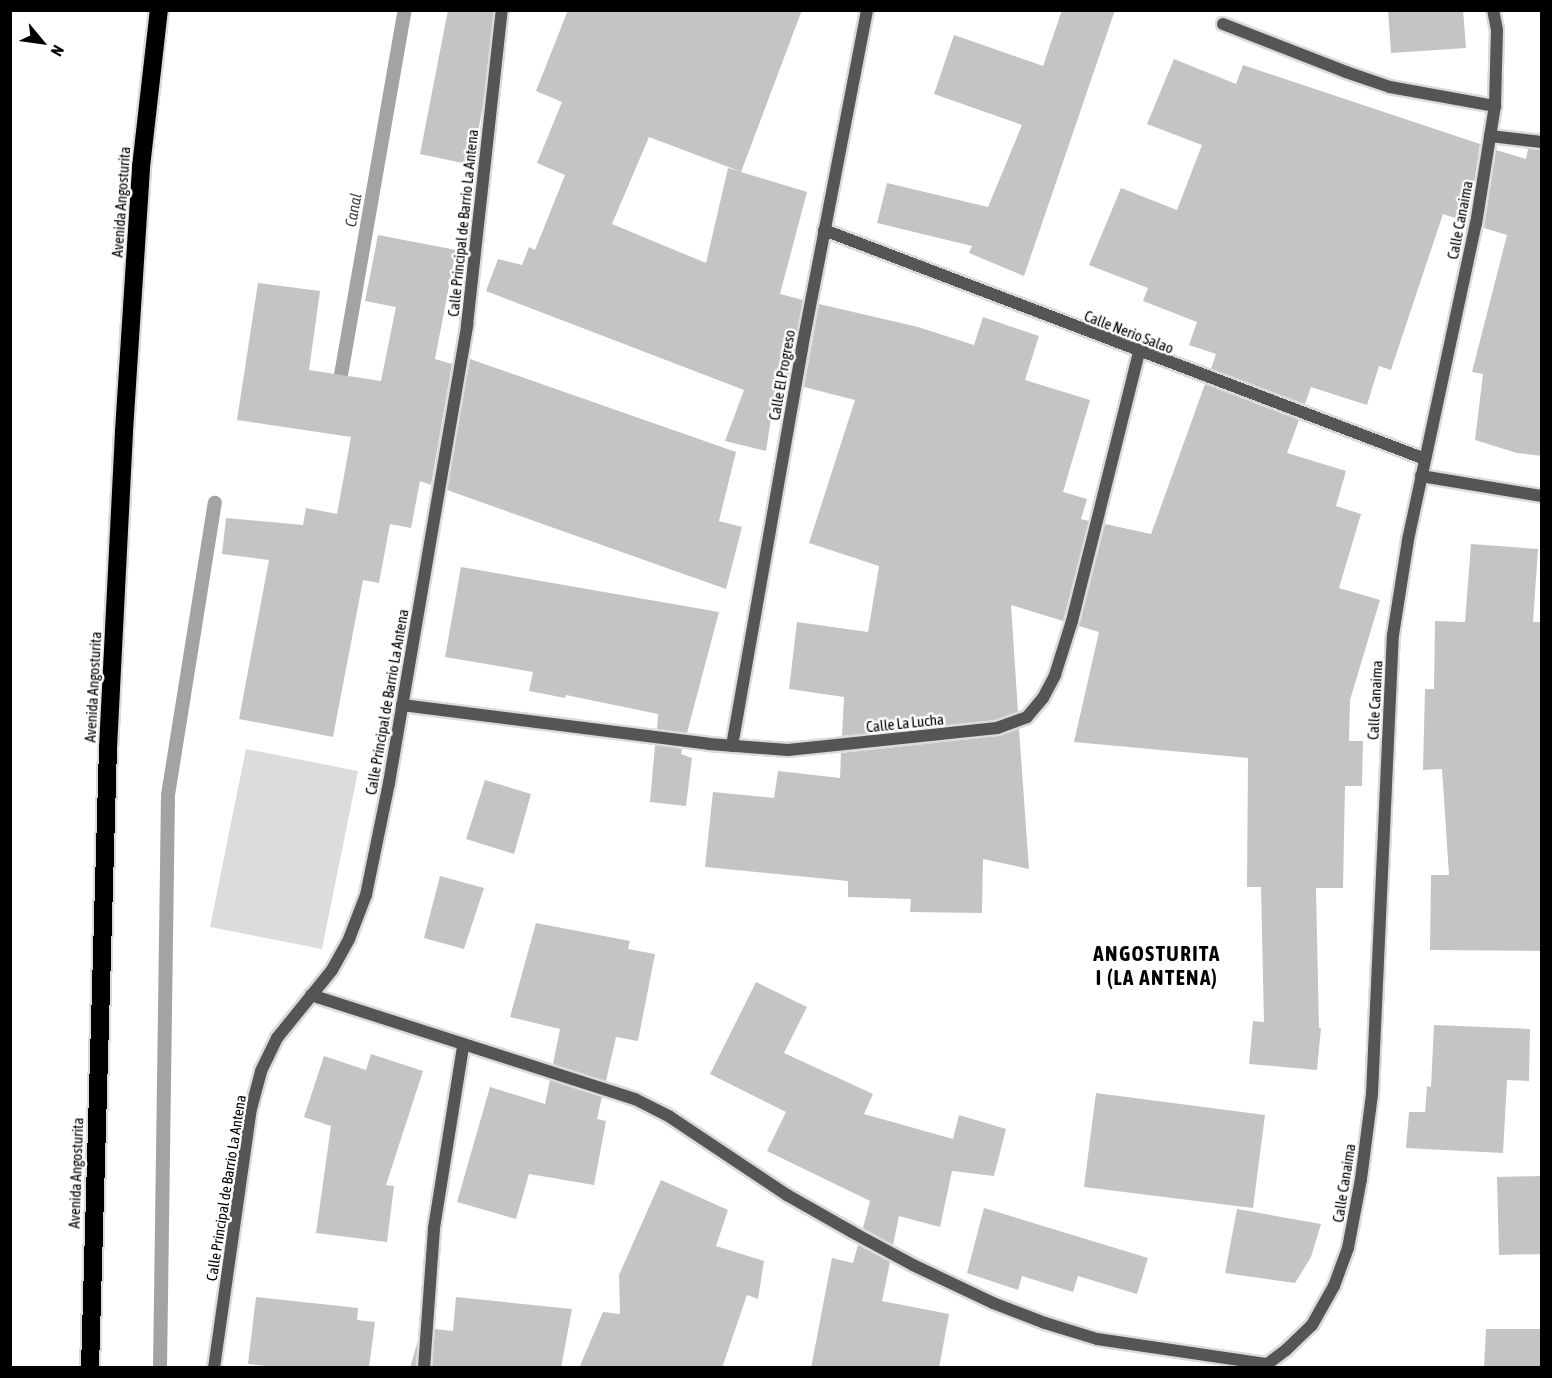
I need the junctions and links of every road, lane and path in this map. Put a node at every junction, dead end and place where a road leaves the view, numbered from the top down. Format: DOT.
graph roads {
  1 [pos="159,10"];
  2 [pos="502,10"];
  3 [pos="867,10"];
  4 [pos="1493,10"];
  5 [pos="1223,24"];
  6 [pos="1495,106"];
  7 [pos="1490,136"];
  8 [pos="1542,142"];
  9 [pos="824,230"];
  10 [pos="1139,352"];
  11 [pos="1425,459"];
  12 [pos="1421,476"];
  13 [pos="1542,496"];
  14 [pos="402,705"];
  15 [pos="732,746"];
  16 [pos="311,995"];
  17 [pos="463,1046"];
  18 [pos="1264,1366"];
  19 [pos="90,1368"];
  20 [pos="214,1368"];
  21 [pos="424,1368"];
  1 -- 19 [label="highway, Avenida Angosturita"];
  2 -- 14 [label="street, Calle Principal de Barrio La Antena"];
  3 -- 9 [label="street, Calle El Progreso"];
  4 -- 6 [label="street, Calle Canaima"];
  5 -- 6 [label="street"];
  6 -- 7 [label="street, Calle Canaima"];
  7 -- 8 [label="street"];
  7 -- 11 [label="street, Calle Canaima"];
  9 -- 10 [label="street, Calle Nerio Salao"];
  9 -- 15 [label="street, Calle El Progreso"];
  10 -- 11 [label="street, Calle Nerio Salao"];
  10 -- 15 [label="street, Calle La Lucha"];
  11 -- 12 [label="street, Calle Canaima"];
  12 -- 13 [label="street"];
  12 -- 18 [label="street, Calle Canaima"];
  14 -- 15 [label="street, Calle La Lucha"];
  14 -- 16 [label="street, Calle Principal de Barrio La Antena"];
  16 -- 17 [label="street"];
  16 -- 20 [label="street, Calle Principal de Barrio La Antena"];
  17 -- 18 [label="street"];
  17 -- 21 [label="street"];
}
